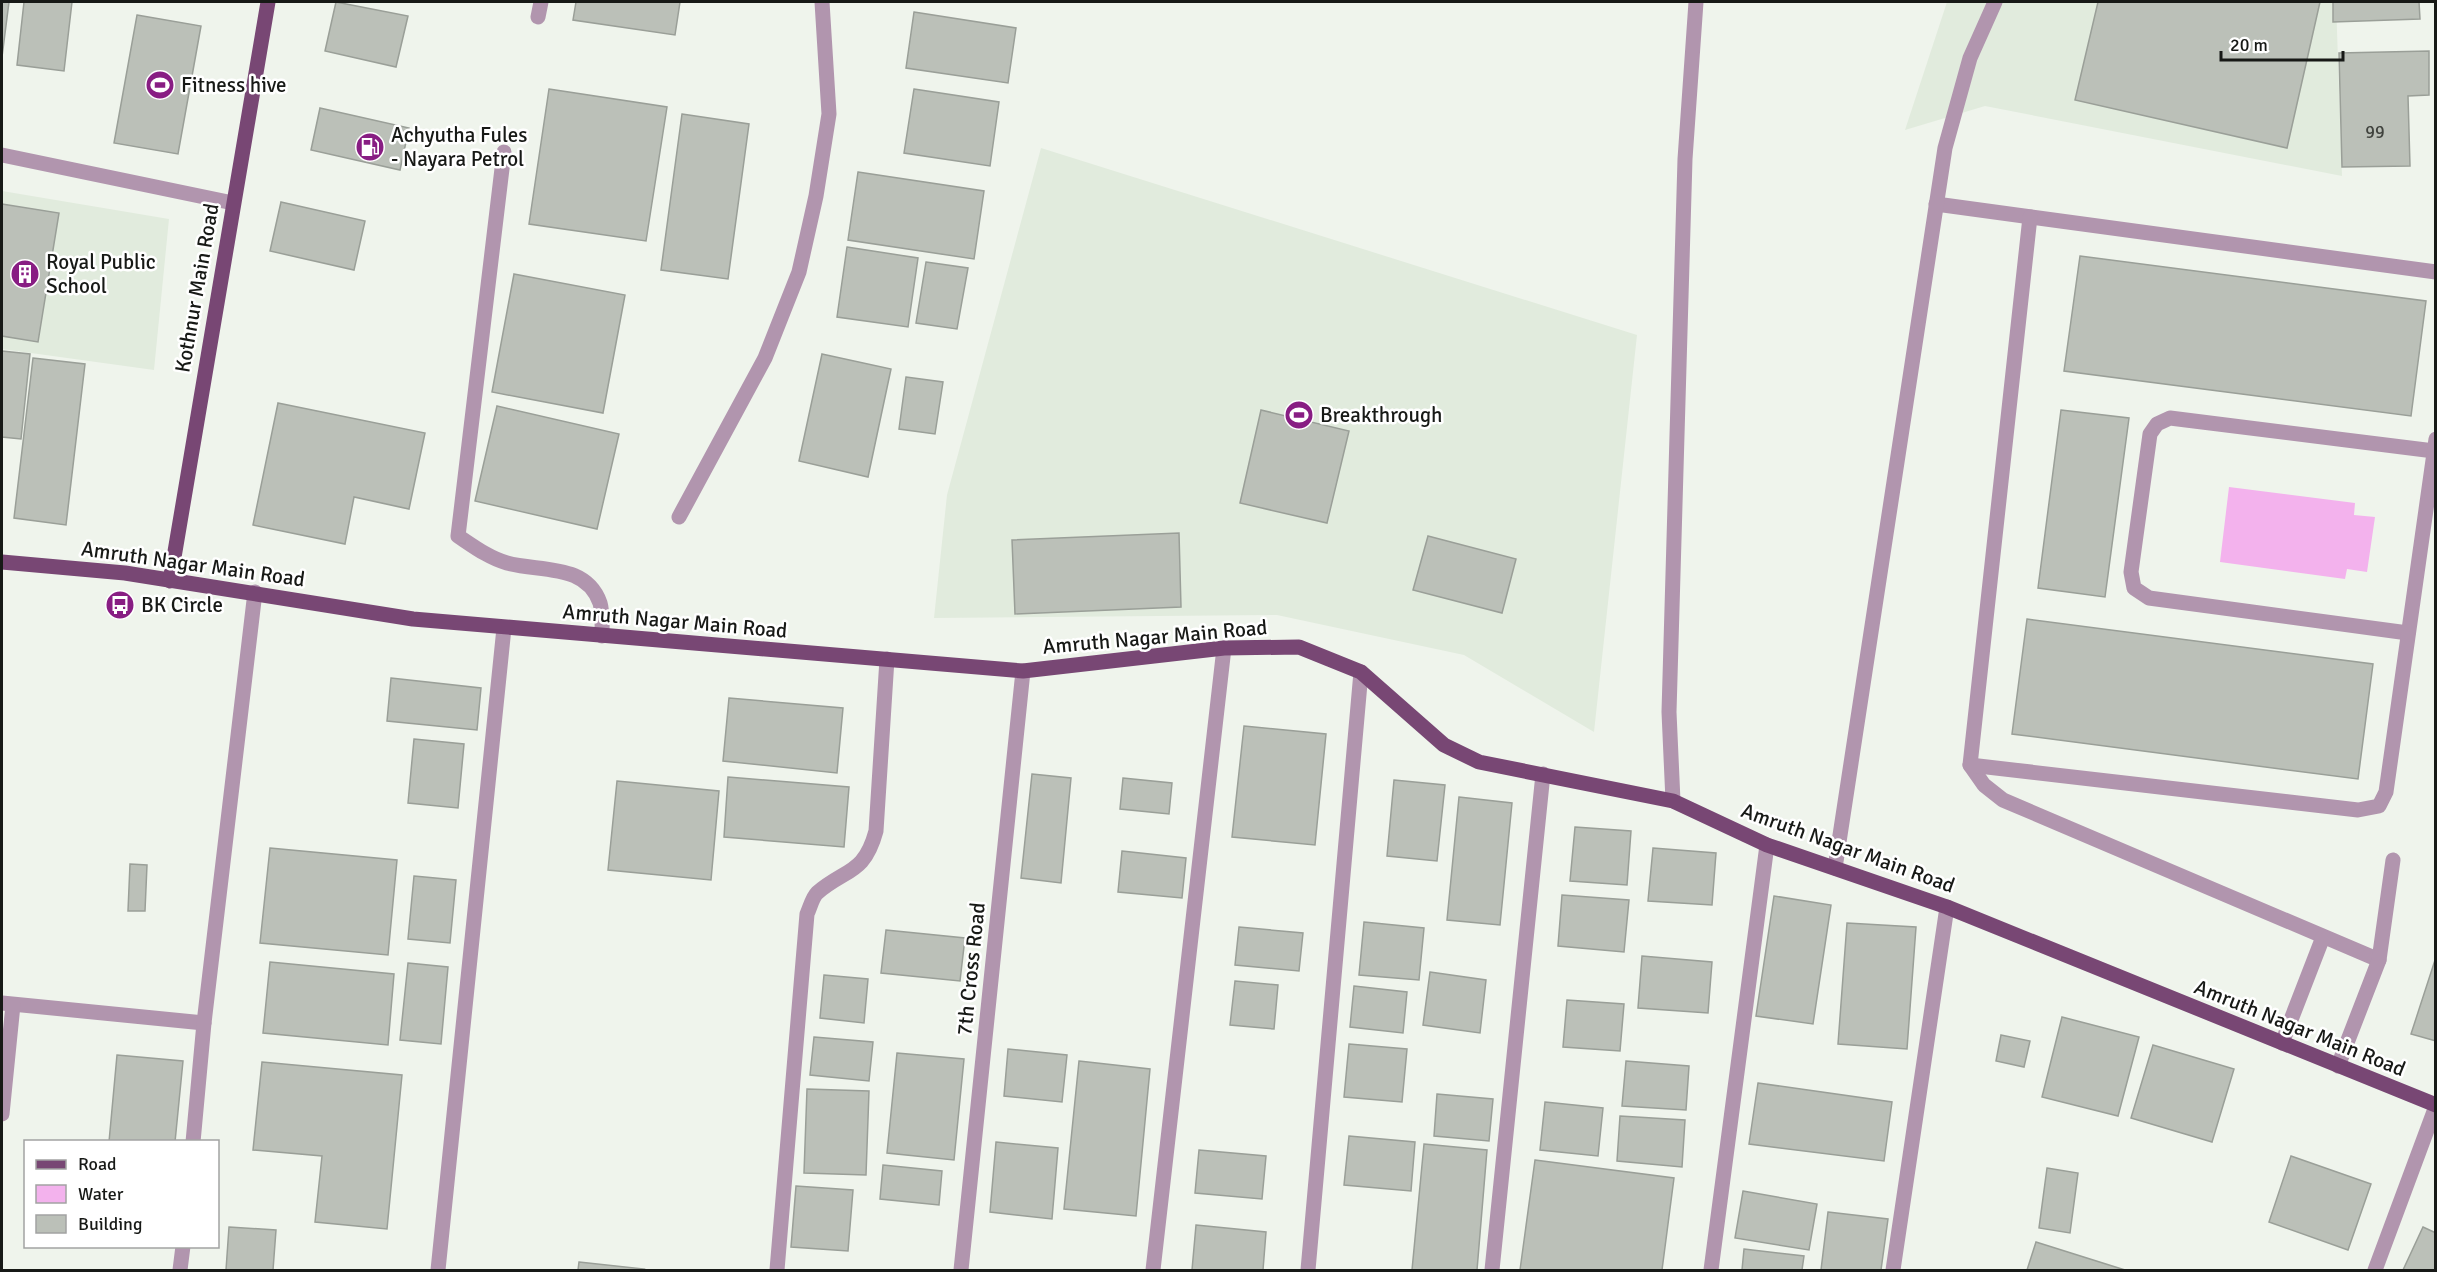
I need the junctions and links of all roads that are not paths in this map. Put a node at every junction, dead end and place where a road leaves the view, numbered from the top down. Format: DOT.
graph roads {
  1 [pos="268,2"];
  2 [pos="541,2"];
  3 [pos="822,2"];
  4 [pos="1696,2"];
  5 [pos="1995,2"];
  6 [pos="538,17"];
  7 [pos="504,152"];
  8 [pos="2,155"];
  9 [pos="233,203"];
  10 [pos="1936,204"];
  11 [pos="2030,217"];
  12 [pos="2436,273"];
  13 [pos="2435,445"];
  14 [pos="679,518"];
  15 [pos="2,562"];
  16 [pos="170,581"];
  17 [pos="255,592"];
  18 [pos="504,628"];
  19 [pos="2408,633"];
  20 [pos="602,636"];
  21 [pos="1224,648"];
  22 [pos="887,659"];
  23 [pos="1023,671"];
  24 [pos="1361,672"];
  25 [pos="1971,765"];
  26 [pos="1543,774"];
  27 [pos="1673,801"];
  28 [pos="1767,845"];
  29 [pos="2393,860"];
  30 [pos="1835,868"];
  31 [pos="1947,907"];
  32 [pos="2323,937"];
  33 [pos="2379,960"];
  34 [pos="7,1004"];
  35 [pos="204,1023"];
  36 [pos="2282,1043"];
  37 [pos="2338,1066"];
  38 [pos="2436,1106"];
  39 [pos="2,1114"];
  40 [pos="193,1140"];
  41 [pos="183,1248"];
  42 [pos="180,1270"];
  43 [pos="438,1270"];
  44 [pos="777,1270"];
  45 [pos="961,1270"];
  46 [pos="1153,1270"];
  47 [pos="1308,1270"];
  48 [pos="1492,1270"];
  49 [pos="1711,1270"];
  50 [pos="1893,1270"];
  51 [pos="2375,1270"];
  1 -- 9 [label="main road, Kothnur Main Road"];
  2 -- 6 [label="street"];
  3 -- 14 [label="street"];
  4 -- 27 [label="street"];
  5 -- 10 [label="street"];
  7 -- 20 [label="street"];
  8 -- 9 [label="street"];
  9 -- 16 [label="main road, Kothnur Main Road"];
  10 -- 11 [label="street"];
  10 -- 30 [label="street"];
  11 -- 12 [label="street"];
  11 -- 25 [label="street"];
  13 -- 19 [label="street"];
  13 -- 19 [label="street"];
  15 -- 16 [label="main road, Amruth Nagar Main Road"];
  16 -- 17 [label="main road, Amruth Nagar Main Road"];
  17 -- 18 [label="main road, Amruth Nagar Main Road"];
  17 -- 35 [label="street"];
  18 -- 20 [label="main road, Amruth Nagar Main Road"];
  18 -- 43 [label="street"];
  19 -- 25 [label="street"];
  20 -- 22 [label="main road, Amruth Nagar Main Road"];
  21 -- 23 [label="main road, Amruth Nagar Main Road"];
  21 -- 24 [label="main road, Amruth Nagar Main Road"];
  21 -- 46 [label="street"];
  22 -- 23 [label="main road, Amruth Nagar Main Road"];
  22 -- 44 [label="street"];
  23 -- 45 [label="street, 7th Cross Road"];
  24 -- 26 [label="main road, Amruth Nagar Main Road"];
  24 -- 47 [label="street"];
  25 -- 32 [label="street"];
  26 -- 27 [label="main road, Amruth Nagar Main Road"];
  26 -- 48 [label="street"];
  27 -- 28 [label="main road, Amruth Nagar Main Road"];
  28 -- 30 [label="main road, Amruth Nagar Main Road"];
  28 -- 49 [label="street"];
  29 -- 33 [label="street"];
  30 -- 31 [label="main road, Amruth Nagar Main Road"];
  31 -- 36 [label="main road, Amruth Nagar Main Road"];
  31 -- 50 [label="street"];
  32 -- 33 [label="street"];
  32 -- 36 [label="street"];
  33 -- 37 [label="street"];
  34 -- 35 [label="street"];
  34 -- 39 [label="street"];
  35 -- 40 [label="street"];
  36 -- 37 [label="main road, Amruth Nagar Main Road"];
  37 -- 38 [label="main road, Amruth Nagar Main Road"];
  38 -- 51 [label="street"];
  41 -- 42 [label="street"];
}
